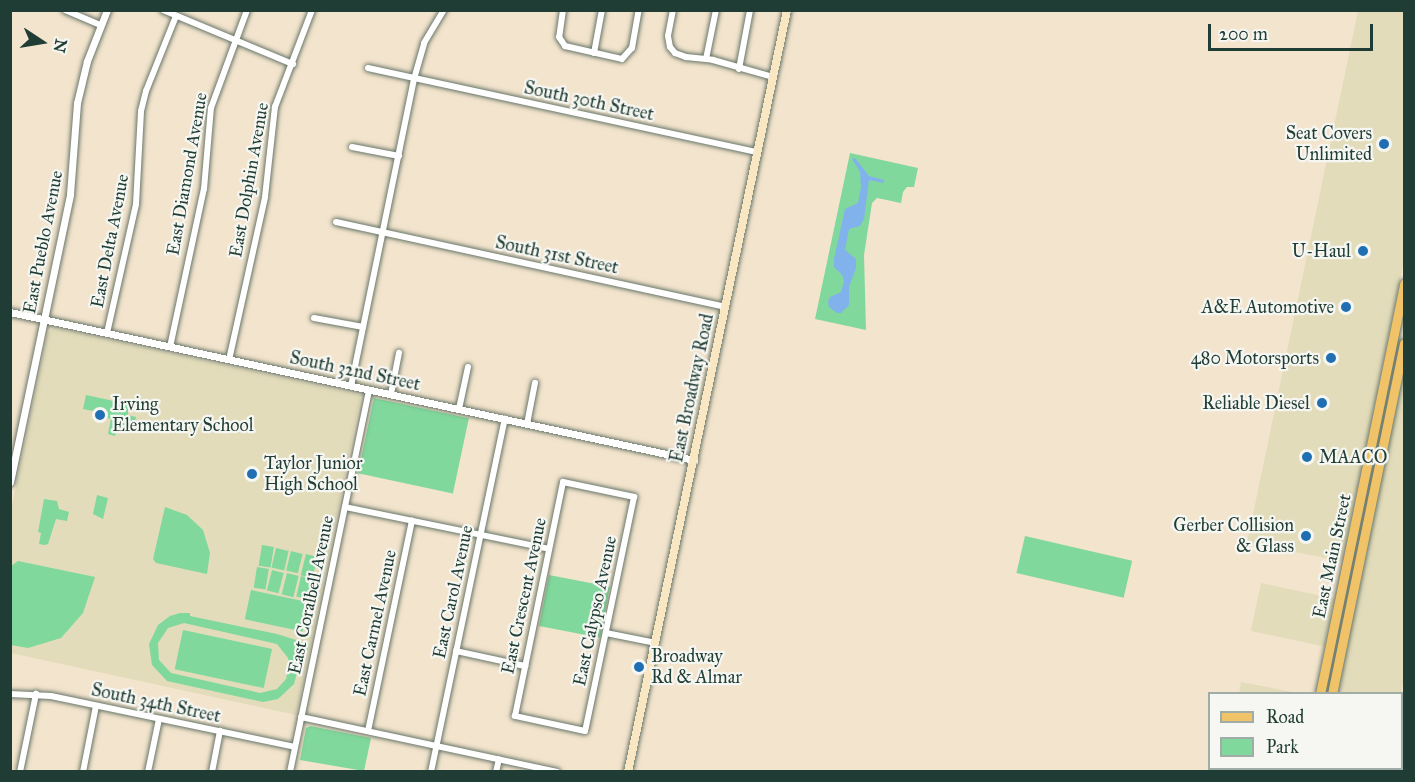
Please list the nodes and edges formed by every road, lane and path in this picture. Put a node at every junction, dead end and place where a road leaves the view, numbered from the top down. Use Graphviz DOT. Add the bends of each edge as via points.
graph roads {
  1 [pos="65,10"];
  2 [pos="107,10"];
  3 [pos="163,10"];
  4 [pos="247,10"];
  5 [pos="312,10"];
  6 [pos="444,10"];
  7 [pos="564,10"];
  8 [pos="602,10"];
  9 [pos="639,10"];
  10 [pos="673,10"];
  11 [pos="716,10"];
  12 [pos="750,10"];
  13 [pos="787,10"];
  14 [pos="176,16"];
  15 [pos="101,25"];
  16 [pos="235,40"];
  17 [pos="594,53"];
  18 [pos="706,59"];
  19 [pos="292,64"];
  20 [pos="368,68"];
  21 [pos="739,69"];
  22 [pos="773,77"];
  23 [pos="414,79"];
  24 [pos="352,147"];
  25 [pos="757,152"];
  26 [pos="399,156"];
  27 [pos="336,222"];
  28 [pos="383,232"];
  29 [pos="1404,284"];
  30 [pos="725,307"];
  31 [pos="10,312"];
  32 [pos="314,318"];
  33 [pos="44,320"];
  34 [pos="363,327"];
  35 [pos="107,333"];
  36 [pos="1404,343"];
  37 [pos="170,347"];
  38 [pos="399,353"];
  39 [pos="229,360"];
  40 [pos="468,367"];
  41 [pos="536,383"];
  42 [pos="351,386"];
  43 [pos="369,390"];
  44 [pos="391,394"];
  45 [pos="459,409"];
  46 [pos="505,419"];
  47 [pos="527,424"];
  48 [pos="1373,439"];
  49 [pos="1384,441"];
  50 [pos="694,460"];
  51 [pos="10,482"];
  52 [pos="563,482"];
  53 [pos="345,507"];
  54 [pos="412,521"];
  55 [pos="480,535"];
  56 [pos="549,549"];
  57 [pos="606,633"];
  58 [pos="656,643"];
  59 [pos="456,651"];
  60 [pos="525,666"];
  61 [pos="1320,692"];
  62 [pos="1332,692"];
  63 [pos="10,694"];
  64 [pos="36,694"];
  65 [pos="96,706"];
  66 [pos="515,716"];
  67 [pos="301,717"];
  68 [pos="159,719"];
  69 [pos="220,731"];
  70 [pos="368,731"];
  71 [pos="436,746"];
  72 [pos="295,747"];
  73 [pos="499,759"];
  74 [pos="20,771"];
  75 [pos="83,771"];
  76 [pos="148,771"];
  77 [pos="212,771"];
  78 [pos="290,771"];
  79 [pos="431,771"];
  80 [pos="496,771"];
  81 [pos="557,771"];
  82 [pos="628,771"];
  1 -- 15 [label="street"];
  2 -- 15 [label="street, East Pueblo Avenue"];
  3 -- 14 [label="street"];
  4 -- 16 [label="street, East Diamond Avenue"];
  5 -- 19 [label="street, East Dolphin Avenue"];
  6 -- 23 [label="street" via="424,43"];
  7 -- 17 [label="street" via="558,37 561,42"];
  8 -- 17 [label="street"];
  9 -- 17 [label="street" via="634,42 627,56 622,59"];
  10 -- 18 [label="street" via="670,47 686,57"];
  11 -- 18 [label="street"];
  12 -- 21 [label="street"];
  13 -- 22 [label="main road, East Broadway Road"];
  14 -- 16 [label="street"];
  14 -- 35 [label="street, East Delta Avenue" via="141,111 136,204"];
  15 -- 33 [label="street, East Pueblo Avenue" via="77,103 70,194"];
  16 -- 19 [label="street"];
  16 -- 37 [label="street, East Diamond Avenue" via="211,108 204,189"];
  18 -- 21 [label="street"];
  19 -- 39 [label="street, East Dolphin Avenue" via="275,107 265,197"];
  20 -- 23 [label="street, South 30th Street"];
  21 -- 22 [label="street"];
  22 -- 25 [label="main road, East Broadway Road"];
  23 -- 25 [label="street, South 30th Street"];
  23 -- 26 [label="street"];
  24 -- 26 [label="street"];
  25 -- 30 [label="main road, East Broadway Road"];
  26 -- 28 [label="street"];
  27 -- 28 [label="street, South 31st Street"];
  28 -- 30 [label="street, South 31st Street"];
  28 -- 34 [label="street"];
  29 -- 48 [label="main road, East Main Street"];
  30 -- 50 [label="main road, East Broadway Road"];
  31 -- 33 [label="street, South 32nd Street"];
  32 -- 34 [label="street"];
  33 -- 35 [label="street, South 32nd Street"];
  33 -- 51 [label="street, East Pueblo Avenue"];
  34 -- 42 [label="street"];
  35 -- 37 [label="street, South 32nd Street"];
  36 -- 49 [label="main road, East Main Street"];
  37 -- 39 [label="street, South 32nd Street"];
  38 -- 44 [label="street"];
  39 -- 42 [label="street, South 32nd Street"];
  40 -- 45 [label="street"];
  41 -- 47 [label="street"];
  42 -- 43 [label="street, South 32nd Street"];
  43 -- 44 [label="street, South 32nd Street"];
  43 -- 53 [label="street, East Coralbell Avenue"];
  44 -- 45 [label="street, South 32nd Street"];
  45 -- 46 [label="street, South 32nd Street"];
  46 -- 47 [label="street, South 32nd Street"];
  46 -- 55 [label="street, East Carol Avenue"];
  47 -- 50 [label="street, South 32nd Street"];
  48 -- 49 [label="main road"];
  48 -- 61 [label="main road, East Main Street"];
  49 -- 62 [label="main road, East Main Street"];
  50 -- 58 [label="main road, East Broadway Road"];
  52 -- 56 [label="street, East Crescent Avenue"];
  52 -- 57 [label="street, East Calypso Avenue" via="634,497"];
  53 -- 54 [label="street"];
  53 -- 67 [label="street, East Coralbell Avenue"];
  54 -- 55 [label="street"];
  54 -- 70 [label="street, East Carmel Avenue"];
  55 -- 56 [label="street"];
  55 -- 59 [label="street, East Carol Avenue"];
  56 -- 60 [label="street, East Crescent Avenue"];
  57 -- 58 [label="street"];
  57 -- 66 [label="street, East Calypso Avenue" via="585,731"];
  58 -- 82 [label="main road, East Broadway Road"];
  59 -- 60 [label="street"];
  59 -- 71 [label="street, East Carol Avenue"];
  60 -- 66 [label="street, East Crescent Avenue"];
  63 -- 64 [label="street, South 34th Street"];
  64 -- 65 [label="street, South 34th Street"];
  64 -- 74 [label="street"];
  65 -- 68 [label="street, South 34th Street"];
  65 -- 75 [label="street"];
  67 -- 70 [label="street"];
  67 -- 72 [label="street, East Coralbell Avenue"];
  68 -- 69 [label="street, South 34th Street"];
  68 -- 76 [label="street"];
  69 -- 72 [label="street, South 34th Street"];
  69 -- 77 [label="street"];
  70 -- 71 [label="street"];
  71 -- 73 [label="street"];
  71 -- 79 [label="street, East Carol Avenue"];
  72 -- 78 [label="street, East Coralbell Avenue"];
  73 -- 80 [label="street"];
  73 -- 81 [label="street"];
}
